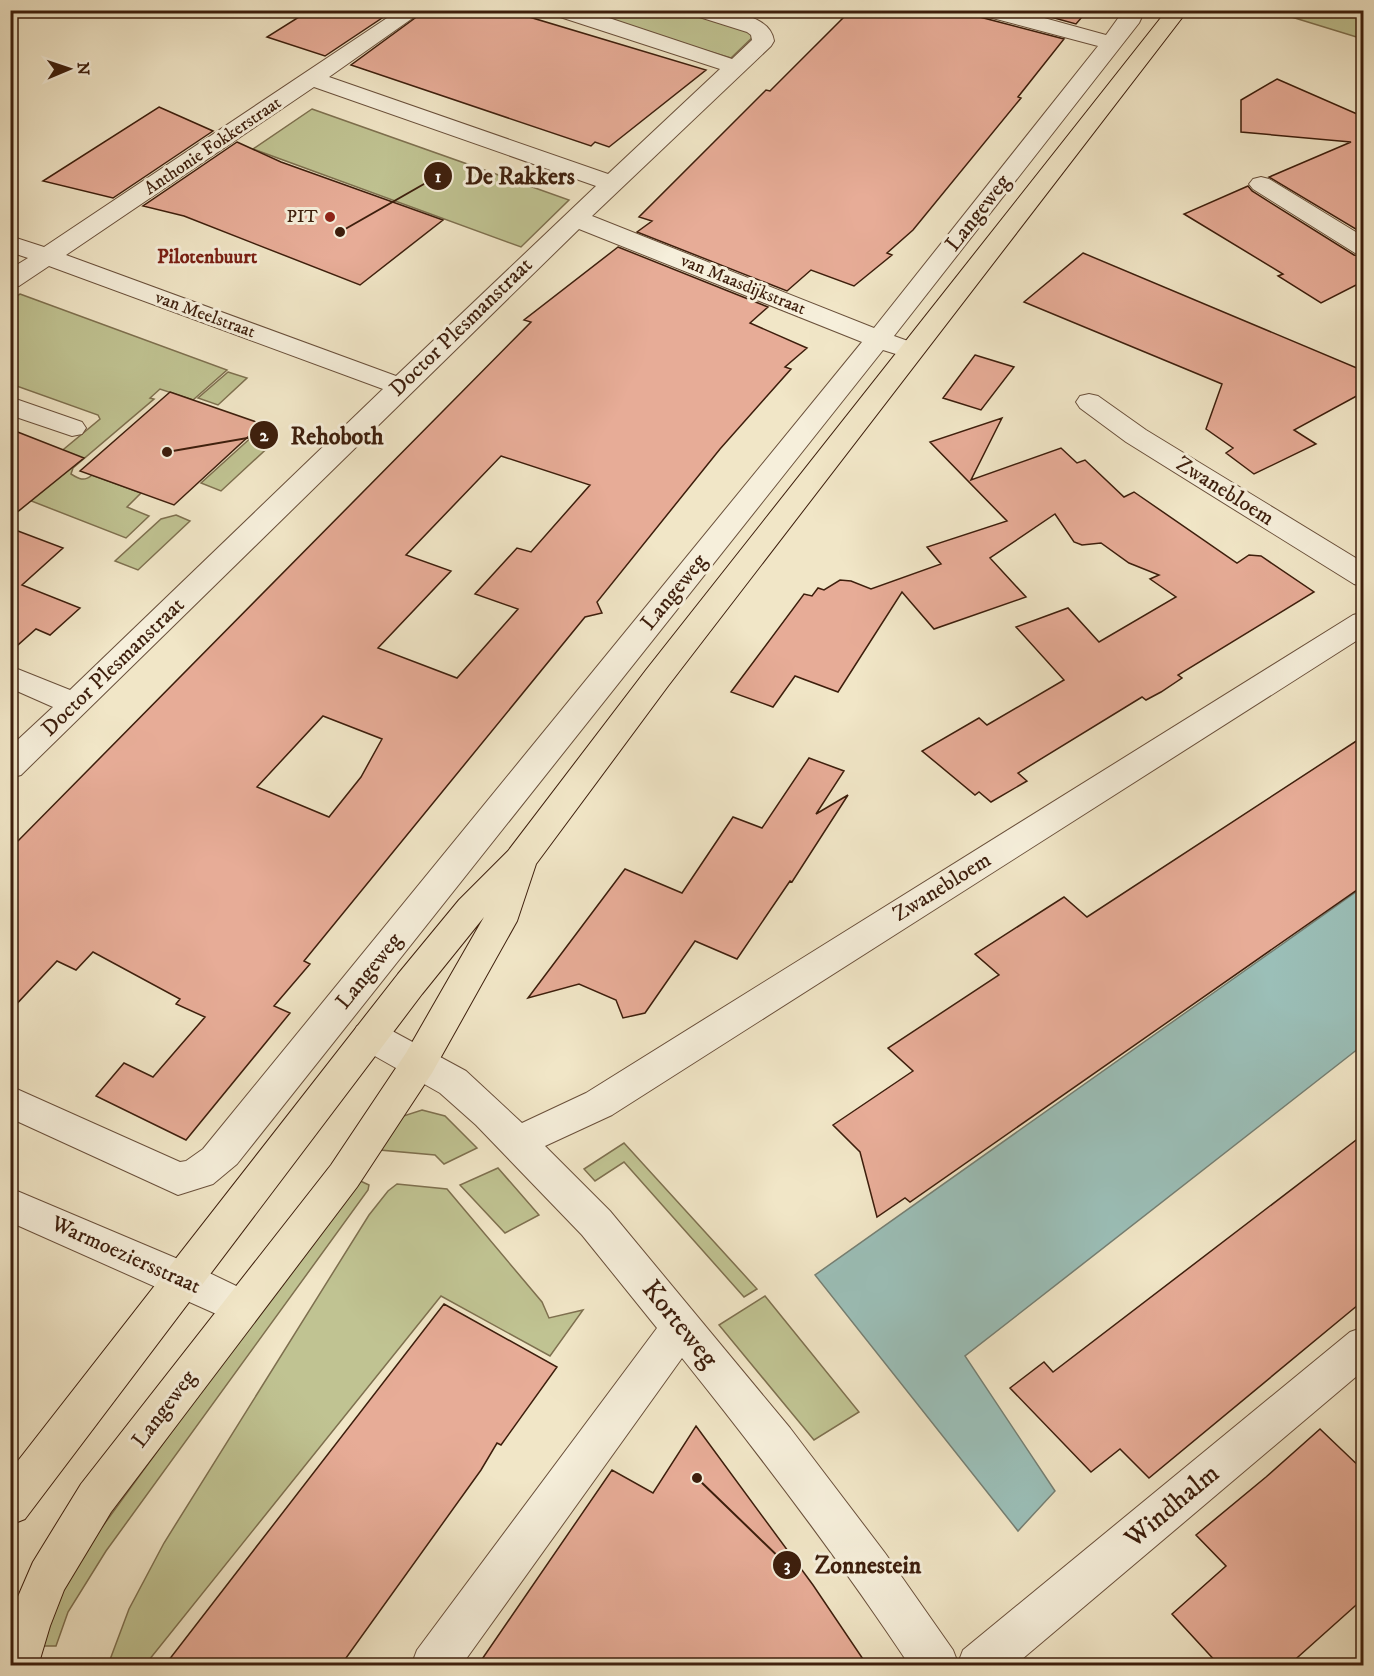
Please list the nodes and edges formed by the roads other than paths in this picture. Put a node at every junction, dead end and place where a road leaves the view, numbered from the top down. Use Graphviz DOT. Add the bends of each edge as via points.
graph roads {
  1 [pos="414,10"];
  2 [pos="562,10"];
  3 [pos="701,10"];
  4 [pos="989,10"];
  5 [pos="1135,10"];
  6 [pos="1178,10"];
  7 [pos="1359,10"];
  8 [pos="1364,12"];
  9 [pos="1111,43"];
  10 [pos="735,67"];
  11 [pos="313,79"];
  12 [pos="610,183"];
  13 [pos="1261,184"];
  14 [pos="574,218"];
  15 [pos="10,243"];
  16 [pos="1364,248"];
  17 [pos="47,257"];
  18 [pos="10,281"];
  19 [pos="879,339"];
  20 [pos="912,353"];
  21 [pos="400,386"];
  22 [pos="1089,402"];
  23 [pos="10,405"];
  24 [pos="72,428"];
  25 [pos="1364,577"];
  26 [pos="1364,622"];
  27 [pos="10,676"];
  28 [pos="75,704"];
  29 [pos="10,767"];
  30 [pos="520,860"];
  31 [pos="370,1036"];
  32 [pos="419,1063"];
  33 [pos="10,1101"];
  34 [pos="516,1143"];
  35 [pos="10,1204"];
  36 [pos="183,1279"];
  37 [pos="241,1307"];
  38 [pos="682,1326"];
  39 [pos="1364,1345"];
  40 [pos="10,1505"];
  41 [pos="16,1665"];
  42 [pos="433,1665"];
  43 [pos="937,1665"];
  44 [pos="980,1665"];
  1 -- 11 [label="street, Anthonie Fokkerstraat"];
  2 -- 10 [label="street"];
  3 -- 10 [label="street, Doctor Plesmanstraat" via="755,27 762,33 763,40"];
  4 -- 9 [label="street"];
  5 -- 9 [label="street, Langeweg"];
  6 -- 20 [label="main road, Langeweg"];
  7 -- 8 [label="street"];
  9 -- 19 [label="street, Langeweg"];
  10 -- 12 [label="street, Doctor Plesmanstraat"];
  11 -- 12 [label="street"];
  11 -- 17 [label="street, Anthonie Fokkerstraat"];
  12 -- 14 [label="street, Doctor Plesmanstraat"];
  13 -- 16 [label="street"];
  14 -- 19 [label="street, van Maasdijkstraat"];
  14 -- 21 [label="street, Doctor Plesmanstraat"];
  15 -- 17 [label="street, van Meelstraat"];
  17 -- 18 [label="street, Anthonie Fokkerstraat"];
  17 -- 21 [label="street, van Meelstraat"];
  19 -- 20 [label="street, van Maasdijkstraat"];
  19 -- 33 [label="street, Langeweg" via="208,1169 194,1177 178,1179"];
  20 -- 30 [label="main road, Langeweg"];
  21 -- 28 [label="street, Doctor Plesmanstraat"];
  22 -- 25 [label="street, Zwanebloem" via="1136,436"];
  23 -- 24 [label="street"];
  26 -- 34 [label="street, Zwanebloem" via="598,1104"];
  27 -- 28 [label="street"];
  28 -- 29 [label="street, Doctor Plesmanstraat"];
  30 -- 31 [label="main road, Langeweg" via="471,909"];
  30 -- 32 [label="main road, Langeweg" via="500,921"];
  31 -- 32 [label="street, Korteweg"];
  31 -- 36 [label="main road, Langeweg"];
  32 -- 34 [label="street, Korteweg" via="453,1082"];
  32 -- 37 [label="main road, Langeweg" via="344,1176"];
  34 -- 38 [label="street, Korteweg" via="596,1223"];
  35 -- 36 [label="street, Warmoeziersstraat"];
  36 -- 37 [label="street, Warmoeziersstraat"];
  36 -- 40 [label="main road, Langeweg"];
  37 -- 41 [label="main road, Langeweg" via="96,1498 48,1577"];
  38 -- 42 [label="street"];
  38 -- 43 [label="street, Korteweg" via="796,1469"];
  39 -- 44 [label="street, Windhalm"];
}
